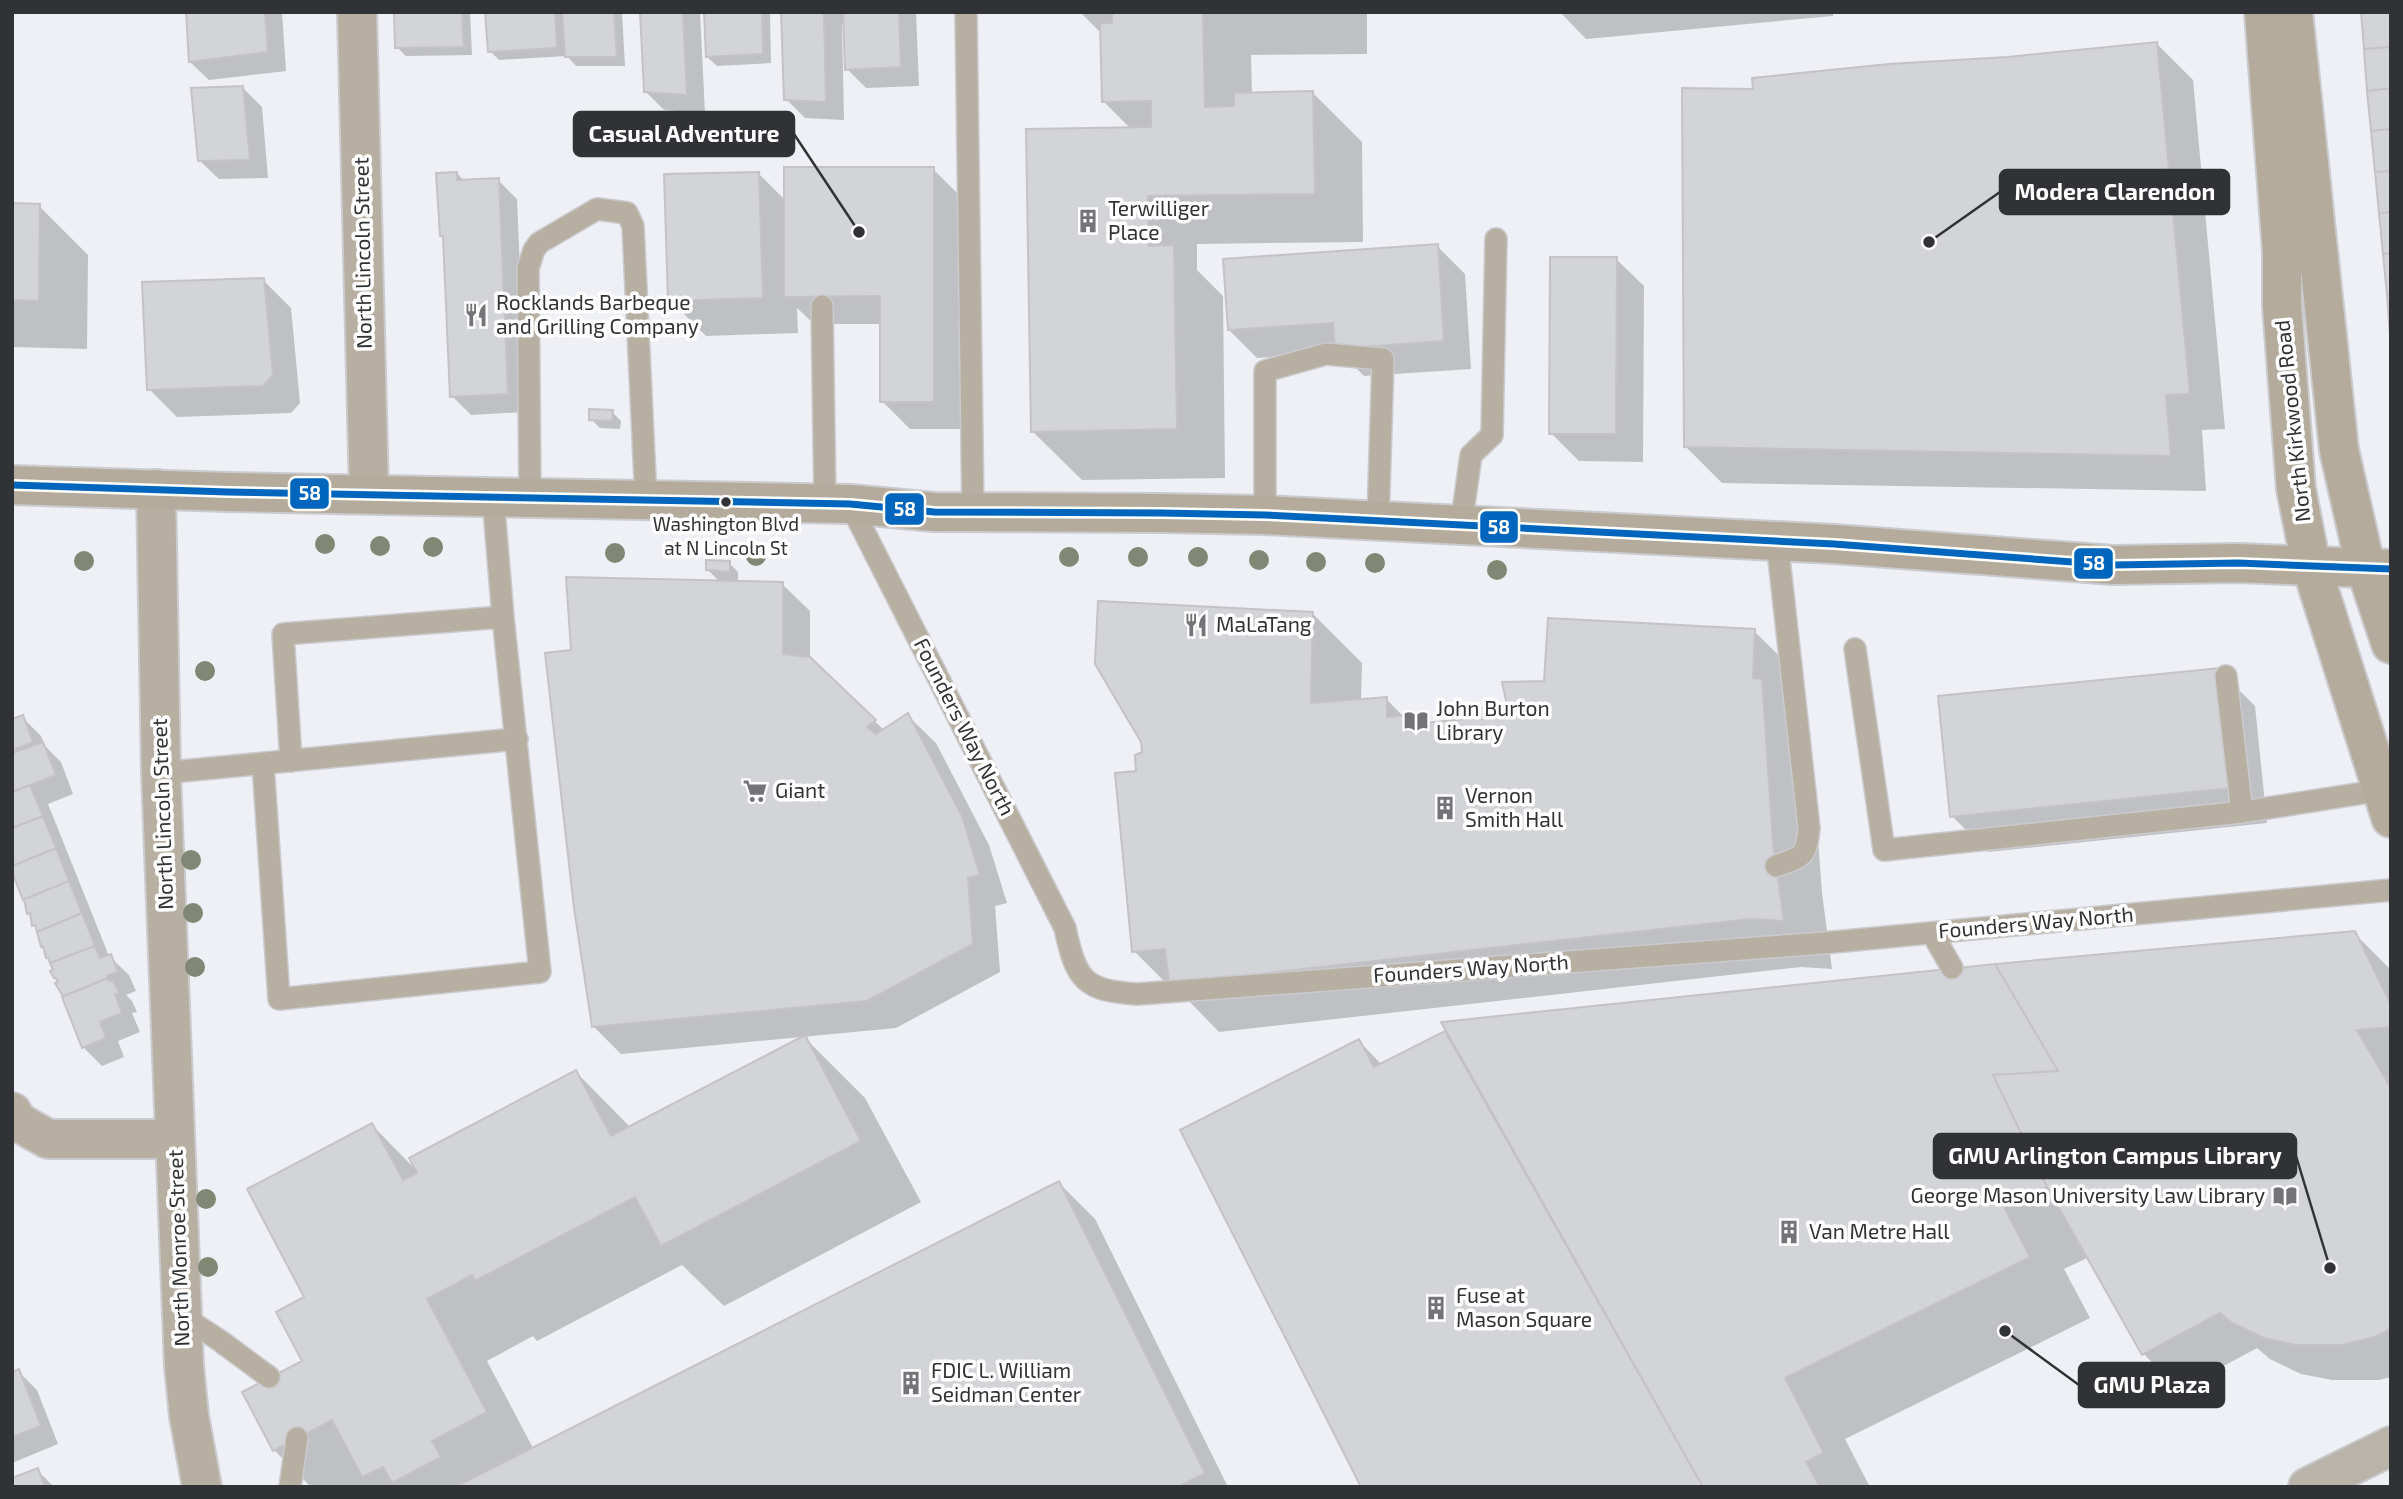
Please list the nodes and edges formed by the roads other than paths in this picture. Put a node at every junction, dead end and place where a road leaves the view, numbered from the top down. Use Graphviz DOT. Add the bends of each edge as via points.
graph roads {
  1 [pos="357,12"];
  2 [pos="965,12"];
  3 [pos="2264,12"];
  4 [pos="2293,12"];
  5 [pos="1496,239"];
  6 [pos="822,306"];
  7 [pos="12,485"];
  8 [pos="156,489"];
  9 [pos="369,494"];
  10 [pos="511,498"];
  11 [pos="646,500"];
  12 [pos="837,503"];
  13 [pos="973,513"];
  14 [pos="1265,515"];
  15 [pos="1378,521"];
  16 [pos="1461,526"];
  17 [pos="1777,541"];
  18 [pos="2311,565"];
  19 [pos="2379,569"];
  20 [pos="503,617"];
  21 [pos="2391,644"];
  22 [pos="1855,649"];
  23 [pos="2226,677"];
  24 [pos="517,739"];
  25 [pos="291,761"];
  26 [pos="263,764"];
  27 [pos="161,773"];
  28 [pos="2388,799"];
  29 [pos="2242,812"];
  30 [pos="1776,866"];
  31 [pos="2391,890"];
  32 [pos="1932,933"];
  33 [pos="1952,968"];
  34 [pos="12,1112"];
  35 [pos="174,1139"];
  36 [pos="182,1316"];
  37 [pos="269,1377"];
  38 [pos="297,1438"];
  39 [pos="2391,1446"];
  40 [pos="202,1487"];
  41 [pos="290,1487"];
  42 [pos="2308,1487"];
  1 -- 9 [label="street, North Lincoln Street"];
  2 -- 13 [label="lane"];
  3 -- 18 [label="main road, North Kirkwood Road" via="2296,489"];
  4 -- 19 [label="main road, North Kirkwood Road" via="2339,450"];
  5 -- 16 [label="lane" via="1492,435 1471,455"];
  6 -- 12 [label="lane"];
  7 -- 8 [label="main road"];
  8 -- 9 [label="main road"];
  8 -- 27 [label="street, North Lincoln Street"];
  9 -- 10 [label="main road"];
  10 -- 11 [label="main road"];
  10 -- 11 [label="lane" via="528,268 539,243 597,209 627,214 633,226"];
  10 -- 20 [label="lane"];
  11 -- 12 [label="main road"];
  12 -- 13 [label="main road"];
  12 -- 32 [label="lane, Founders Way North" via="1065,928 1079,973 1097,989 1138,994"];
  13 -- 14 [label="main road"];
  14 -- 15 [label="main road"];
  14 -- 15 [label="lane" via="1265,371 1326,354 1383,359"];
  15 -- 16 [label="main road"];
  16 -- 17 [label="main road"];
  17 -- 18 [label="main road" via="2113,565"];
  17 -- 30 [label="lane" via="1809,828 1807,848 1800,857"];
  18 -- 19 [label="main road"];
  18 -- 28 [label="main road, North Kirkwood Road"];
  19 -- 21 [label="main road, North Kirkwood Road"];
  20 -- 24 [label="lane"];
  20 -- 25 [label="lane" via="283,634"];
  22 -- 29 [label="lane" via="1884,850"];
  23 -- 29 [label="lane"];
  24 -- 25 [label="lane"];
  24 -- 26 [label="lane" via="540,972 279,999"];
  25 -- 26 [label="lane"];
  26 -- 27 [label="lane"];
  27 -- 35 [label="street, North Lincoln Street"];
  28 -- 29 [label="lane"];
  31 -- 32 [label="lane, Founders Way North"];
  32 -- 33 [label="lane"];
  34 -- 35 [label="street, North Monroe Street" via="18,1122 48,1139"];
  35 -- 36 [label="street, North Monroe Street"];
  36 -- 37 [label="lane"];
  36 -- 40 [label="street, North Monroe Street" via="189,1416"];
  38 -- 41 [label="lane"];
  39 -- 42 [label="main road"];
}
